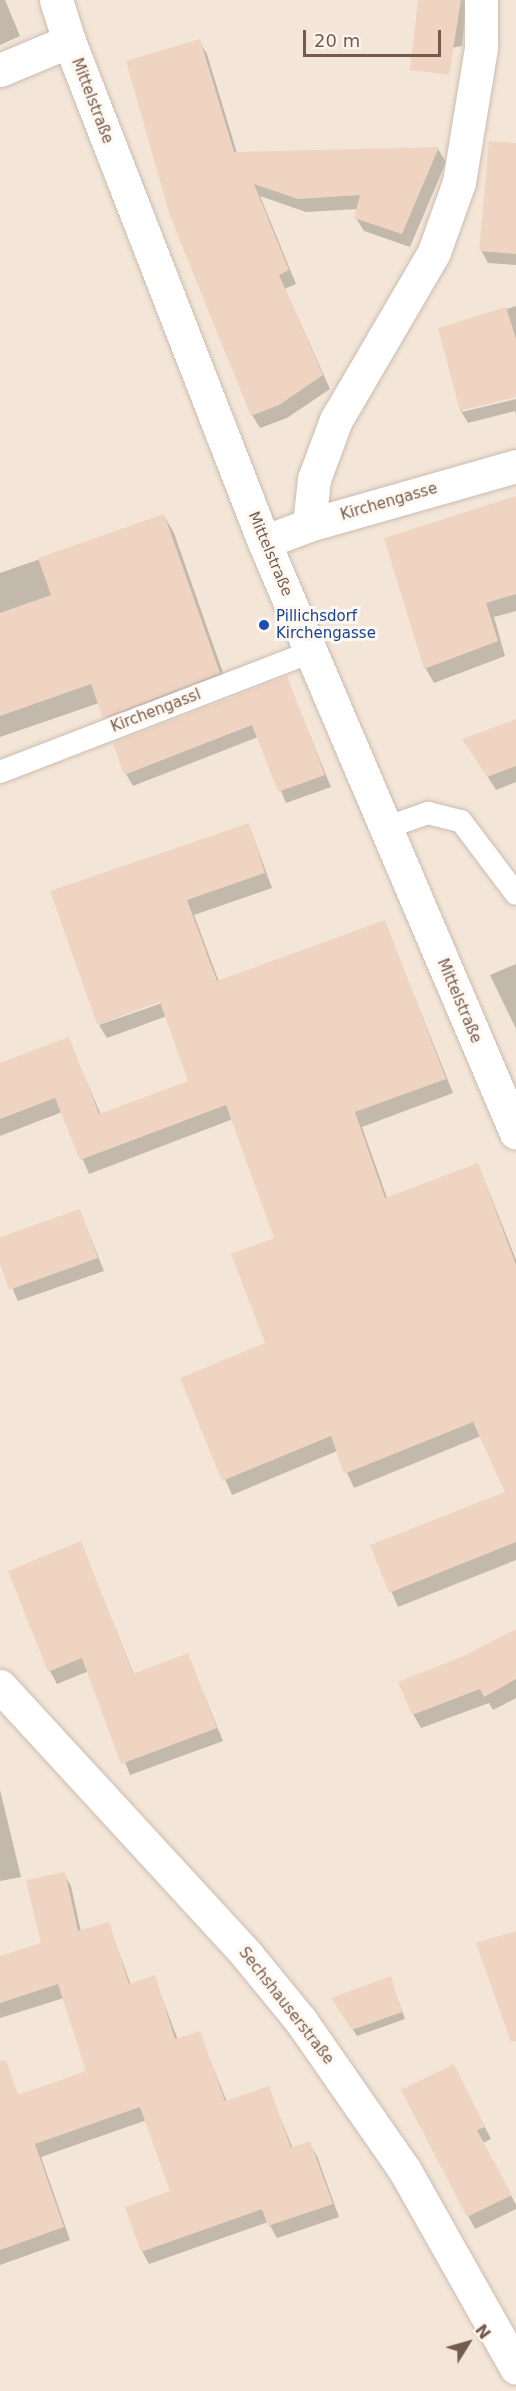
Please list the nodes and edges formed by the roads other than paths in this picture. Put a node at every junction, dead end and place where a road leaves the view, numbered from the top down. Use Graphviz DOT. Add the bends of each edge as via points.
graph roads {
  1 [pos="56,0"];
  2 [pos="482,0"];
  3 [pos="69,41"];
  4 [pos="0,70"];
  5 [pos="516,466"];
  6 [pos="309,525"];
  7 [pos="264,542"];
  8 [pos="313,651"];
  9 [pos="0,772"];
  10 [pos="385,828"];
  11 [pos="516,894"];
  12 [pos="516,1133"];
  13 [pos="0,1686"];
  14 [pos="516,2368"];
  1 -- 3 [label="street, Mittelstraße"];
  2 -- 6 [label="street" via="481,47 459,182 434,252 336,420 314,479"];
  3 -- 4 [label="street"];
  3 -- 7 [label="street, Mittelstraße"];
  5 -- 6 [label="street, Kirchengasse"];
  6 -- 7 [label="street, Kirchengasse"];
  7 -- 8 [label="street, Mittelstraße"];
  8 -- 9 [label="lane, Kirchengassl"];
  8 -- 10 [label="street, Mittelstraße"];
  10 -- 11 [label="lane" via="428,813 461,821"];
  10 -- 12 [label="street, Mittelstraße"];
  13 -- 14 [label="street, Sechshauserstraße" via="247,1955 300,2021 404,2169"];
}
